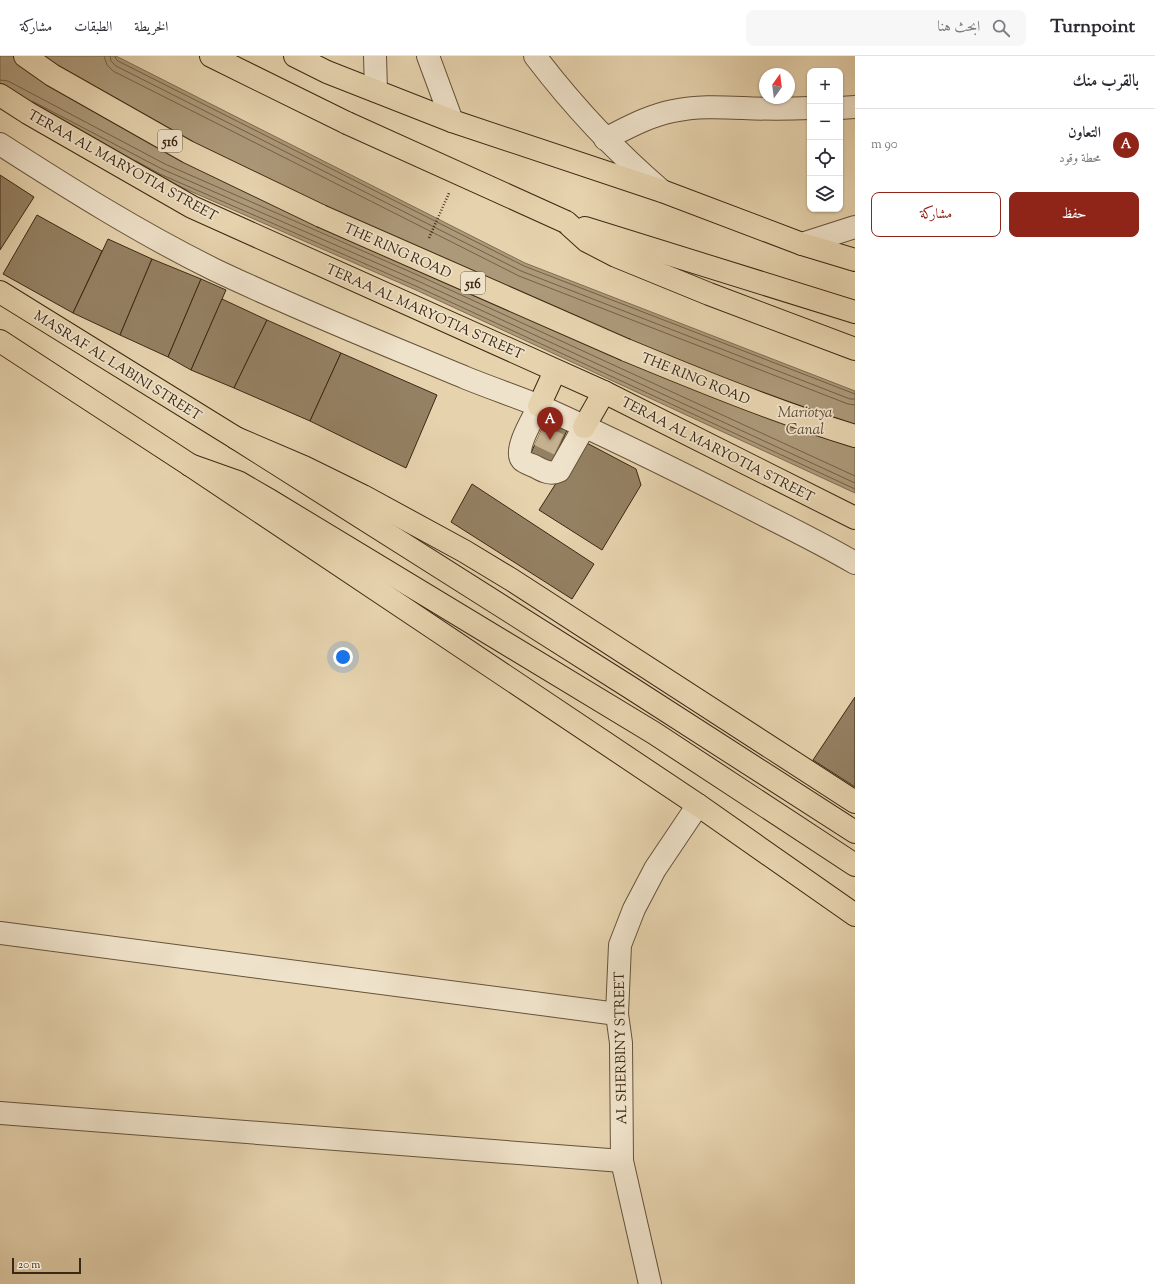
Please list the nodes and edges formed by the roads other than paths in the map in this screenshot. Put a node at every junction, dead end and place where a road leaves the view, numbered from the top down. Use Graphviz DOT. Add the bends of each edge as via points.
graph roads {
  1 [pos="25,56"];
  2 [pos="211,56"];
  3 [pos="295,56"];
  4 [pos="375,56"];
  5 [pos="428,56"];
  6 [pos="535,56"];
  7 [pos="376,91"];
  8 [pos="0,95"];
  9 [pos="855,107"];
  10 [pos="807,108"];
  11 [pos="843,108"];
  12 [pos="452,120"];
  13 [pos="605,139"];
  14 [pos="0,144"];
  15 [pos="662,191"];
  16 [pos="566,222"];
  17 [pos="855,227"];
  18 [pos="802,244"];
  19 [pos="855,260"];
  20 [pos="0,292"];
  21 [pos="855,312"];
  22 [pos="0,341"];
  23 [pos="855,349"];
  24 [pos="555,371"];
  25 [pos="604,392"];
  26 [pos="539,406"];
  27 [pos="584,427"];
  28 [pos="855,436"];
  29 [pos="236,438"];
  30 [pos="190,465"];
  31 [pos="855,518"];
  32 [pos="855,563"];
  33 [pos="855,802"];
  34 [pos="698,805"];
  35 [pos="855,832"];
  36 [pos="855,865"];
  37 [pos="855,915"];
  38 [pos="0,933"];
  39 [pos="617,1014"];
  40 [pos="0,1113"];
  41 [pos="622,1161"];
  42 [pos="650,1284"];
  1 -- 28 [label="main road, THE RING ROAD / 516, bridge" via="188,152 321,216 626,350 740,396"];
  2 -- 16 [label="main road, bridge" via="347,123"];
  3 -- 7 [label="main road"];
  4 -- 7 [label="street"];
  5 -- 12 [label="street"];
  6 -- 13 [label="street" via="579,112"];
  7 -- 12 [label="main road"];
  8 -- 24 [label="main road, TERAA AL MARYOTIA STREET" via="192,207"];
  9 -- 11 [label="street"];
  10 -- 13 [label="street" via="691,108 654,116"];
  12 -- 15 [label="main road"];
  13 -- 15 [label="street"];
  14 -- 26 [label="street" via="96,205 213,268 276,298"];
  15 -- 18 [label="main road"];
  16 -- 21 [label="main road"];
  16 -- 23 [label="main road" via="587,241 616,256"];
  17 -- 18 [label="street"];
  18 -- 19 [label="main road"];
  20 -- 29 [label="main road, MASRAF AL LABINI STREET"];
  22 -- 30 [label="main road"];
  24 -- 25 [label="main road, TERAA AL MARYOTIA STREET"];
  24 -- 26 [label="main road"];
  25 -- 27 [label="main road"];
  25 -- 31 [label="main road, TERAA AL MARYOTIA STREET"];
  26 -- 27 [label="street"];
  26 -- 27 [label="street" via="533,433 520,445 520,457 545,472 559,471 566,448"];
  27 -- 32 [label="street" via="707,485"];
  29 -- 33 [label="main road" via="350,489 464,550"];
  29 -- 35 [label="main road"];
  30 -- 34 [label="main road"];
  30 -- 36 [label="main road" via="238,482 270,500 654,733"];
  34 -- 37 [label="main road"];
  34 -- 39 [label="street, AL SHERBINY STREET" via="655,869 631,916 620,945"];
  38 -- 39 [label="street"];
  39 -- 41 [label="street, AL SHERBINY STREET" via="621,1042"];
  40 -- 41 [label="street"];
  41 -- 42 [label="street, AL SHERBINY STREET"];
}
